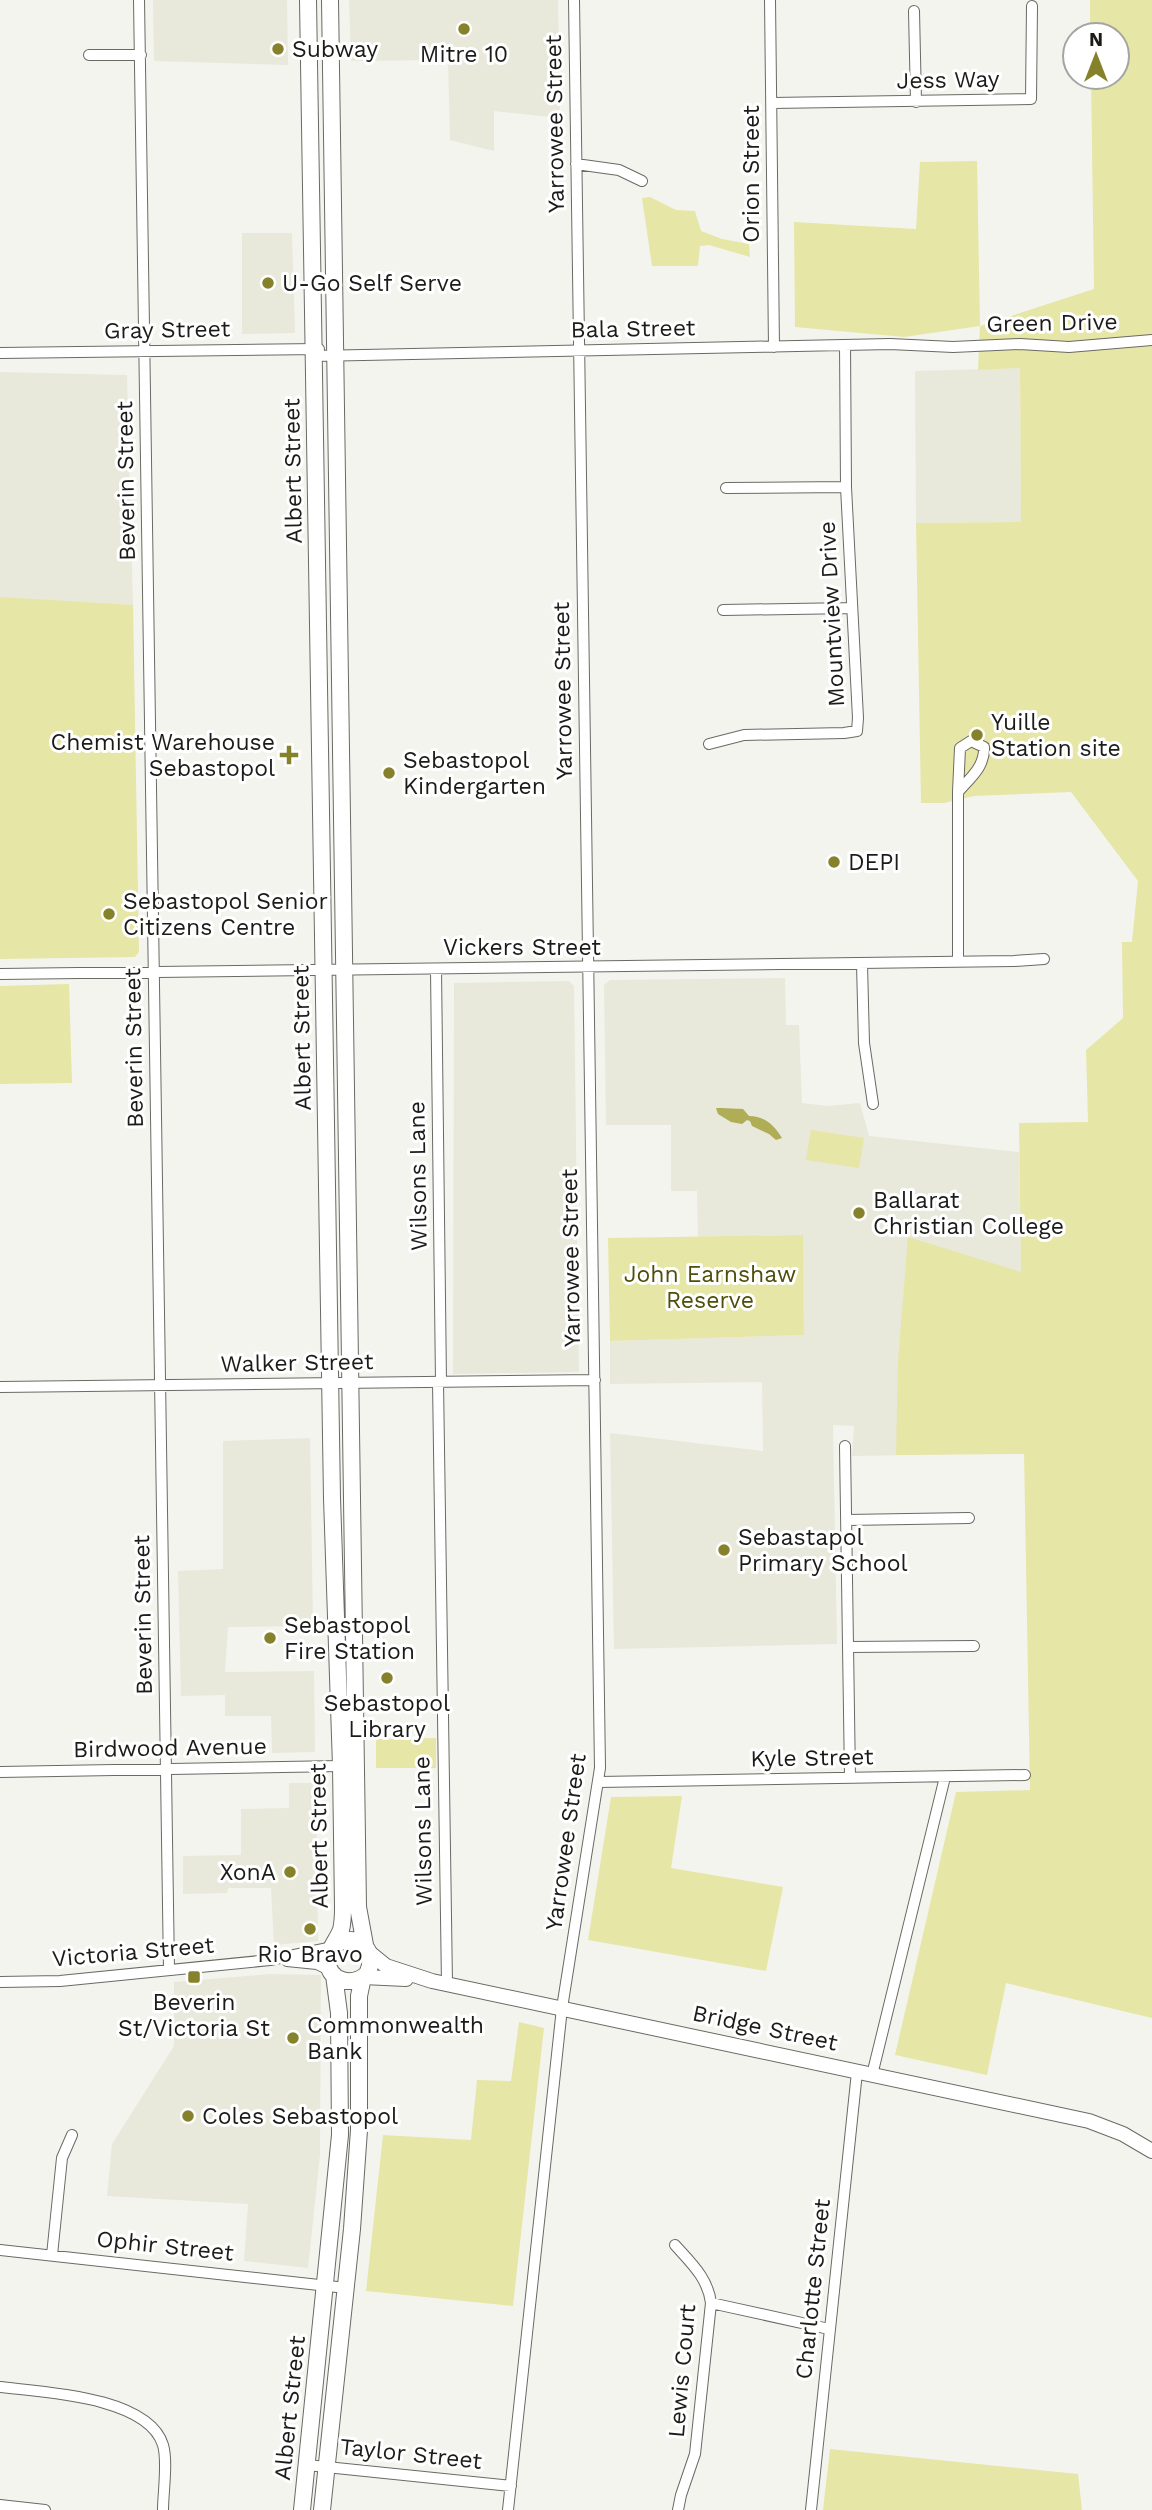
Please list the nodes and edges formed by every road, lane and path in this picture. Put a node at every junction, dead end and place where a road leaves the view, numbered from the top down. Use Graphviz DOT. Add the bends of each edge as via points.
graph roads {
  1 [pos="139,0"];
  2 [pos="574,0"];
  3 [pos="770,0"];
  4 [pos="330,2"];
  5 [pos="308,3"];
  6 [pos="1032,6"];
  7 [pos="914,11"];
  8 [pos="89,55"];
  9 [pos="141,55"];
  10 [pos="916,102"];
  11 [pos="772,103"];
  12 [pos="576,164"];
  13 [pos="642,181"];
  14 [pos="1152,340"];
  15 [pos="845,345"];
  16 [pos="774,347"];
  17 [pos="953,347"];
  18 [pos="144,350"];
  19 [pos="579,352"];
  20 [pos="0,353"];
  21 [pos="314,353"];
  22 [pos="335,353"];
  23 [pos="846,487"];
  24 [pos="726,488"];
  25 [pos="852,608"];
  26 [pos="723,610"];
  27 [pos="709,744"];
  28 [pos="958,792"];
  29 [pos="1044,959"];
  30 [pos="958,962"];
  31 [pos="862,964"];
  32 [pos="588,968"];
  33 [pos="436,969"];
  34 [pos="323,970"];
  35 [pos="344,970"];
  36 [pos="154,972"];
  37 [pos="0,974"];
  38 [pos="873,1104"];
  39 [pos="595,1380"];
  40 [pos="439,1382"];
  41 [pos="330,1383"];
  42 [pos="351,1384"];
  43 [pos="161,1385"];
  44 [pos="0,1387"];
  45 [pos="845,1446"];
  46 [pos="969,1518"];
  47 [pos="847,1520"];
  48 [pos="974,1646"];
  49 [pos="849,1647"];
  50 [pos="341,1766"];
  51 [pos="166,1770"];
  52 [pos="0,1772"];
  53 [pos="1025,1775"];
  54 [pos="946,1777"];
  55 [pos="850,1778"];
  56 [pos="599,1782"];
  57 [pos="333,1947"];
  58 [pos="367,1949"];
  59 [pos="270,1960"];
  60 [pos="169,1970"];
  61 [pos="332,1973"];
  62 [pos="363,1978"];
  63 [pos="432,1981"];
  64 [pos="0,1982"];
  65 [pos="447,1984"];
  66 [pos="562,2008"];
  67 [pos="864,2073"];
  68 [pos="72,2135"];
  69 [pos="1152,2151"];
  70 [pos="675,2245"];
  71 [pos="0,2250"];
  72 [pos="52,2255"];
  73 [pos="326,2285"];
  74 [pos="346,2288"];
  75 [pos="711,2303"];
  76 [pos="829,2329"];
  77 [pos="0,2387"];
  78 [pos="307,2465"];
  79 [pos="327,2467"];
  80 [pos="510,2486"];
  81 [pos="0,2505"];
  82 [pos="45,2510"];
  83 [pos="163,2510"];
  84 [pos="302,2510"];
  85 [pos="322,2510"];
  86 [pos="508,2510"];
  87 [pos="678,2510"];
  88 [pos="811,2510"];
  1 -- 9 [label="street, Beverin Street"];
  2 -- 12 [label="street, Yarrowee Street"];
  3 -- 11 [label="street, Orion Street"];
  4 -- 5 [label="highway"];
  4 -- 22 [label="highway, Albert Street"];
  5 -- 21 [label="highway, Albert Street"];
  6 -- 10 [label="street, Jess Way" via="1031,99"];
  7 -- 10 [label="street"];
  8 -- 9 [label="street"];
  9 -- 18 [label="street, Beverin Street"];
  10 -- 11 [label="street, Jess Way"];
  11 -- 16 [label="street, Orion Street"];
  12 -- 13 [label="street" via="619,170"];
  12 -- 19 [label="street, Yarrowee Street"];
  14 -- 17 [label="street, Green Drive" via="1075,347"];
  15 -- 16 [label="street, Bala Street"];
  15 -- 17 [label="street, Bala Street"];
  15 -- 23 [label="street, Mountview Drive"];
  16 -- 19 [label="street, Bala Street"];
  18 -- 20 [label="street, Gray Street"];
  18 -- 21 [label="street, Gray Street"];
  18 -- 36 [label="street, Beverin Street"];
  19 -- 22 [label="street, Bala Street"];
  19 -- 32 [label="street, Yarrowee Street"];
  21 -- 22 [label="street, Gray Street"];
  21 -- 34 [label="highway, Albert Street"];
  22 -- 35 [label="highway, Albert Street"];
  23 -- 24 [label="street"];
  23 -- 25 [label="street, Mountview Drive"];
  25 -- 26 [label="street"];
  25 -- 27 [label="street, Mountview Drive" via="857,731 744,734"];
  28 -- 30 [label="street"];
  29 -- 30 [label="street, Vickers Street"];
  30 -- 31 [label="street, Vickers Street"];
  31 -- 32 [label="street, Vickers Street"];
  31 -- 38 [label="street" via="864,1043"];
  32 -- 33 [label="street, Vickers Street"];
  32 -- 39 [label="street, Yarrowee Street"];
  33 -- 35 [label="street, Vickers Street"];
  33 -- 40 [label="street, Wilsons Lane"];
  34 -- 35 [label="street, Vickers Street"];
  34 -- 36 [label="street, Vickers Street"];
  34 -- 41 [label="highway, Albert Street"];
  35 -- 42 [label="highway, Albert Street"];
  36 -- 37 [label="street, Vickers Street"];
  36 -- 43 [label="street, Beverin Street"];
  39 -- 40 [label="street, Walker Street"];
  39 -- 56 [label="street, Yarrowee Street"];
  40 -- 42 [label="street, Walker Street"];
  40 -- 65 [label="street, Wilsons Lane"];
  41 -- 42 [label="street, Walker Street"];
  41 -- 43 [label="street, Walker Street"];
  41 -- 50 [label="highway, Albert Street"];
  42 -- 58 [label="highway, Albert Street" via="358,1908"];
  43 -- 44 [label="street, Walker Street"];
  43 -- 51 [label="street, Beverin Street"];
  45 -- 47 [label="street"];
  46 -- 47 [label="street"];
  47 -- 49 [label="street"];
  48 -- 49 [label="street"];
  49 -- 55 [label="street"];
  50 -- 51 [label="street, Birdwood Avenue"];
  50 -- 57 [label="highway, Albert Street" via="343,1914"];
  51 -- 52 [label="street, Birdwood Avenue"];
  51 -- 60 [label="street, Beverin Street"];
  53 -- 54 [label="street, Kyle Street"];
  54 -- 55 [label="street, Kyle Street"];
  54 -- 67 [label="street, Charlotte Street"];
  55 -- 56 [label="street, Kyle Street"];
  56 -- 66 [label="street, Yarrowee Street"];
  57 -- 58 [label="highway" via="348,1939"];
  57 -- 59 [label="street, Victoria Street"];
  57 -- 61 [label="highway" via="328,1956"];
  58 -- 62 [label="highway" via="371,1964"];
  58 -- 63 [label="main road" via="386,1966"];
  59 -- 60 [label="street, Victoria Street"];
  59 -- 61 [label="street, Victoria Street" via="314,1963"];
  60 -- 64 [label="street, Victoria Street"];
  61 -- 62 [label="highway" via="350,1982"];
  61 -- 73 [label="highway, Albert Street" via="339,2013 340,2135"];
  62 -- 63 [label="main road"];
  62 -- 74 [label="highway, Albert Street" via="359,1996 359,2130"];
  63 -- 65 [label="main road, Bridge Street"];
  65 -- 66 [label="main road, Bridge Street"];
  66 -- 67 [label="main road, Bridge Street"];
  66 -- 80 [label="street, Yarrowee Street"];
  67 -- 69 [label="main road, Bridge Street" via="1088,2122 1123,2134"];
  67 -- 76 [label="street, Charlotte Street"];
  68 -- 72 [label="street" via="62,2158"];
  70 -- 75 [label="street, Lewis Court" via="703,2278"];
  71 -- 72 [label="street, Ophir Street"];
  72 -- 73 [label="street, Ophir Street"];
  73 -- 74 [label="street, Ophir Street"];
  73 -- 78 [label="highway, Albert Street"];
  74 -- 79 [label="highway, Albert Street"];
  75 -- 76 [label="street"];
  75 -- 87 [label="street, Lewis Court" via="695,2454"];
  76 -- 88 [label="street, Charlotte Street"];
  77 -- 83 [label="street" via="93,2398 146,2424 163,2444"];
  78 -- 79 [label="street, Taylor Street"];
  78 -- 84 [label="highway, Albert Street"];
  79 -- 80 [label="street, Taylor Street"];
  79 -- 85 [label="highway, Albert Street"];
  80 -- 86 [label="street, Yarrowee Street"];
  81 -- 82 [label="street"];
}
